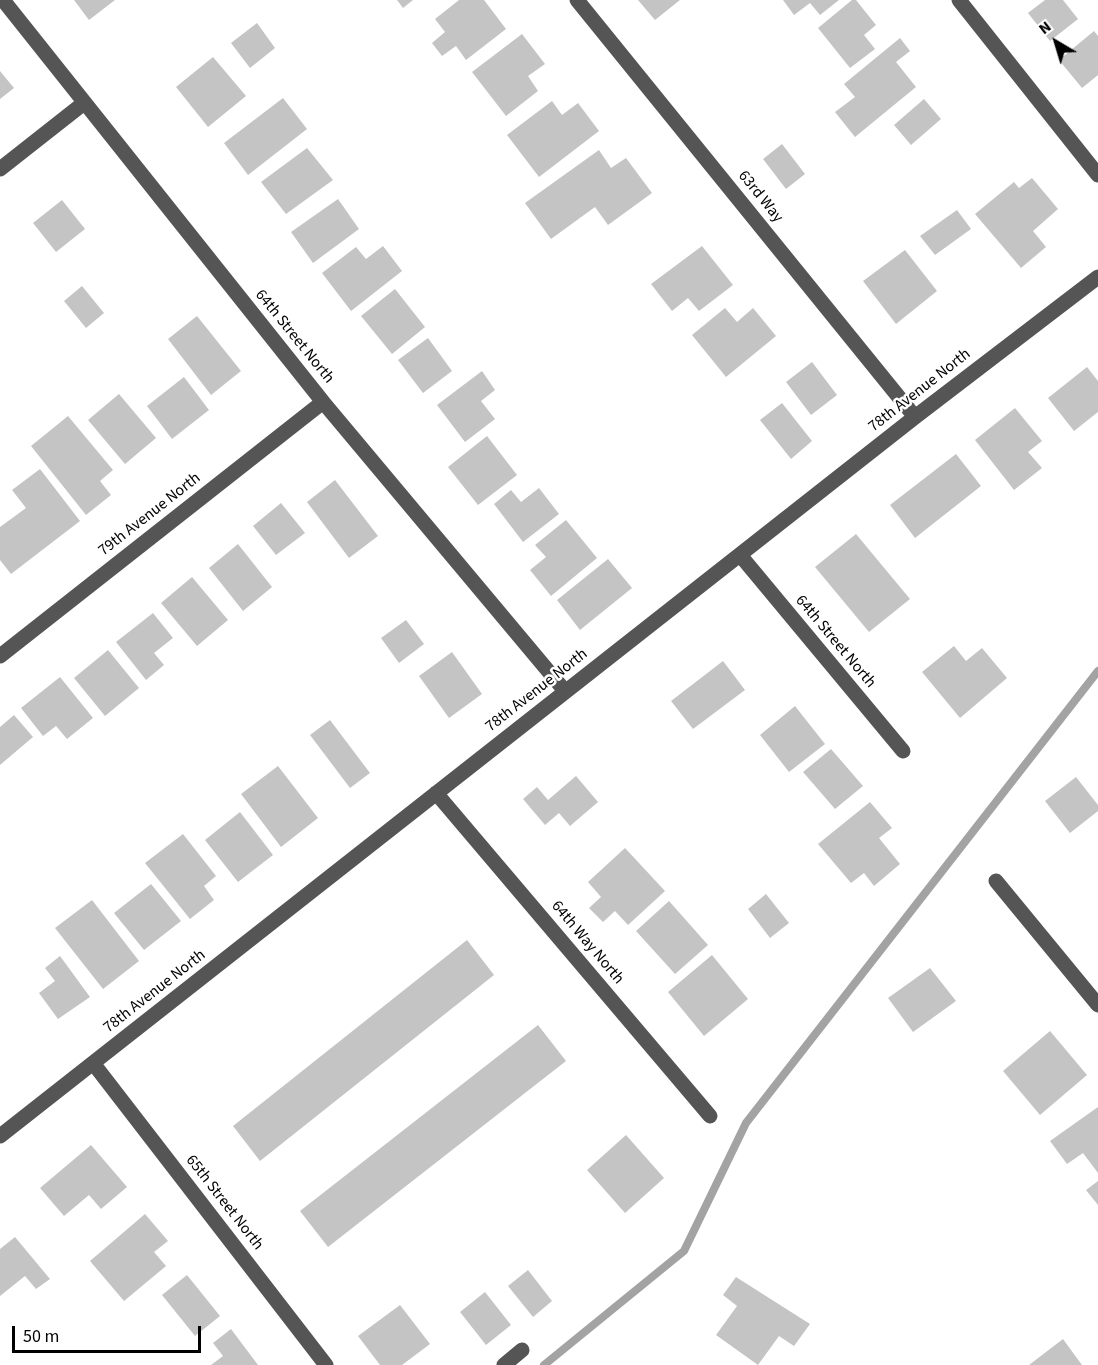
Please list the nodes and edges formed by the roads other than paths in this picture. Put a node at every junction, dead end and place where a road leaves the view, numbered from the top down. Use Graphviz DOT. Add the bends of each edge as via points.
graph roads {
  1 [pos="3,0"];
  2 [pos="577,0"];
  3 [pos="959,0"];
  4 [pos="84,103"];
  5 [pos="0,169"];
  6 [pos="1098,175"];
  7 [pos="1098,277"];
  8 [pos="323,402"];
  9 [pos="915,417"];
  10 [pos="740,555"];
  11 [pos="0,656"];
  12 [pos="565,691"];
  13 [pos="903,751"];
  14 [pos="436,793"];
  15 [pos="996,881"];
  16 [pos="1098,1005"];
  17 [pos="93,1063"];
  18 [pos="710,1116"];
  19 [pos="0,1136"];
  20 [pos="522,1350"];
  21 [pos="326,1365"];
  22 [pos="504,1365"];
  1 -- 4 [label="street, 64th Street North"];
  2 -- 9 [label="street, 63rd Way"];
  3 -- 6 [label="street"];
  4 -- 5 [label="street"];
  4 -- 8 [label="street, 64th Street North"];
  7 -- 9 [label="street, 78th Avenue North"];
  8 -- 11 [label="street, 79th Avenue North"];
  8 -- 12 [label="street, 64th Street North"];
  9 -- 10 [label="street, 78th Avenue North"];
  10 -- 12 [label="street, 78th Avenue North"];
  10 -- 13 [label="street, 64th Street North"];
  12 -- 14 [label="street, 78th Avenue North"];
  14 -- 17 [label="street, 78th Avenue North"];
  14 -- 18 [label="street, 64th Way North"];
  15 -- 16 [label="street"];
  17 -- 19 [label="street, 78th Avenue North"];
  17 -- 21 [label="street, 65th Street North"];
  20 -- 22 [label="street"];
}
